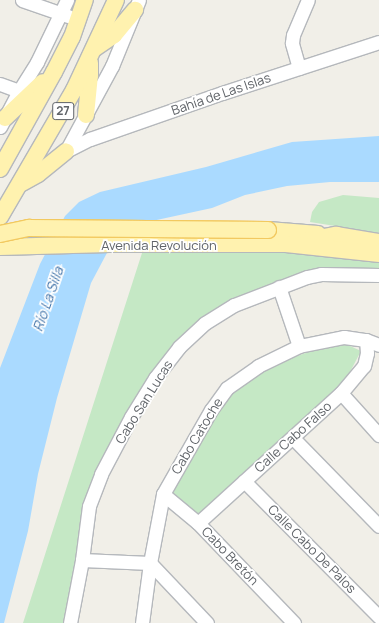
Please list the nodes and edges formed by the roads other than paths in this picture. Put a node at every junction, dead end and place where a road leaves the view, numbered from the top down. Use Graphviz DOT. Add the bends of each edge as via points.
graph roads {
  1 [pos="22,0"];
  2 [pos="67,0"];
  3 [pos="116,0"];
  4 [pos="308,0"];
  5 [pos="137,5"];
  6 [pos="82,8"];
  7 [pos="61,14"];
  8 [pos="379,42"];
  9 [pos="92,54"];
  10 [pos="299,68"];
  11 [pos="54,72"];
  12 [pos="0,84"];
  13 [pos="19,91"];
  14 [pos="86,116"];
  15 [pos="2,122"];
  16 [pos="66,151"];
  17 [pos="0,168"];
  18 [pos="20,184"];
  19 [pos="2,231"];
  20 [pos="336,235"];
  21 [pos="379,242"];
  22 [pos="286,244"];
  23 [pos="32,246"];
  24 [pos="379,254"];
  25 [pos="379,275"];
  26 [pos="279,287"];
  27 [pos="366,340"];
  28 [pos="379,345"];
  29 [pos="299,346"];
  30 [pos="341,393"];
  31 [pos="379,435"];
  32 [pos="293,438"];
  33 [pos="244,481"];
  34 [pos="163,494"];
  35 [pos="198,523"];
  36 [pos="379,526"];
  37 [pos="82,560"];
  38 [pos="150,563"];
  39 [pos="379,617"];
  40 [pos="70,623"];
  41 [pos="142,623"];
  42 [pos="207,623"];
  43 [pos="294,623"];
  1 -- 7 [label="street"];
  2 -- 6 [label="street"];
  2 -- 7 [label="street"];
  3 -- 9 [label="main road, 27"];
  4 -- 10 [label="street" via="293,35 292,43"];
  5 -- 9 [label="main road" via="114,35"];
  5 -- 14 [label="street" via="112,66"];
  6 -- 7 [label="street"];
  6 -- 11 [label="main road, 27" via="72,37"];
  7 -- 13 [label="street"];
  8 -- 10 [label="street, Bahía de Las Islas"];
  9 -- 14 [label="main road"];
  9 -- 18 [label="main road, 27"];
  10 -- 16 [label="street, Bahía de Las Islas" via="222,92 90,139"];
  11 -- 15 [label="main road"];
  11 -- 17 [label="main road, 27"];
  12 -- 13 [label="street"];
  13 -- 15 [label="street"];
  14 -- 16 [label="street"];
  16 -- 18 [label="main road" via="38,174"];
  18 -- 19 [label="main road, 27"];
  19 -- 20 [label="main road, bridge" via="29,228 268,230"];
  19 -- 23 [label="main road"];
  19 -- 23 [label="main road, Avenida Revolución"];
  20 -- 21 [label="main road, Avenida Revolución"];
  20 -- 22 [label="main road, Avenida Revolución"];
  22 -- 23 [label="main road, Avenida Revolución"];
  22 -- 24 [label="main road, Avenida Revolución"];
  25 -- 26 [label="street, Cabo San Lucas" via="321,274"];
  26 -- 29 [label="street"];
  26 -- 37 [label="street, Cabo San Lucas" via="234,305 205,324 179,347 155,378 101,474 88,506"];
  27 -- 28 [label="street, Cabo Catoche"];
  27 -- 29 [label="street, Cabo Catoche" via="344,337"];
  27 -- 30 [label="street, Calle Cabo Falso" via="364,366"];
  29 -- 34 [label="street, Cabo Catoche" via="258,366 227,388 211,410"];
  30 -- 31 [label="street"];
  30 -- 32 [label="street, Calle Cabo Falso"];
  32 -- 33 [label="street, Calle Cabo Falso"];
  32 -- 36 [label="street"];
  33 -- 35 [label="street, Calle Cabo Falso"];
  33 -- 39 [label="street, Calle Cabo De Palos"];
  34 -- 35 [label="street, Cabo Bretón"];
  34 -- 38 [label="street, Cabo Catoche"];
  35 -- 43 [label="street, Cabo Bretón"];
  37 -- 38 [label="street"];
  37 -- 40 [label="street, Cabo San Lucas"];
  38 -- 41 [label="street, Cabo Catoche"];
  38 -- 42 [label="street"];
}
